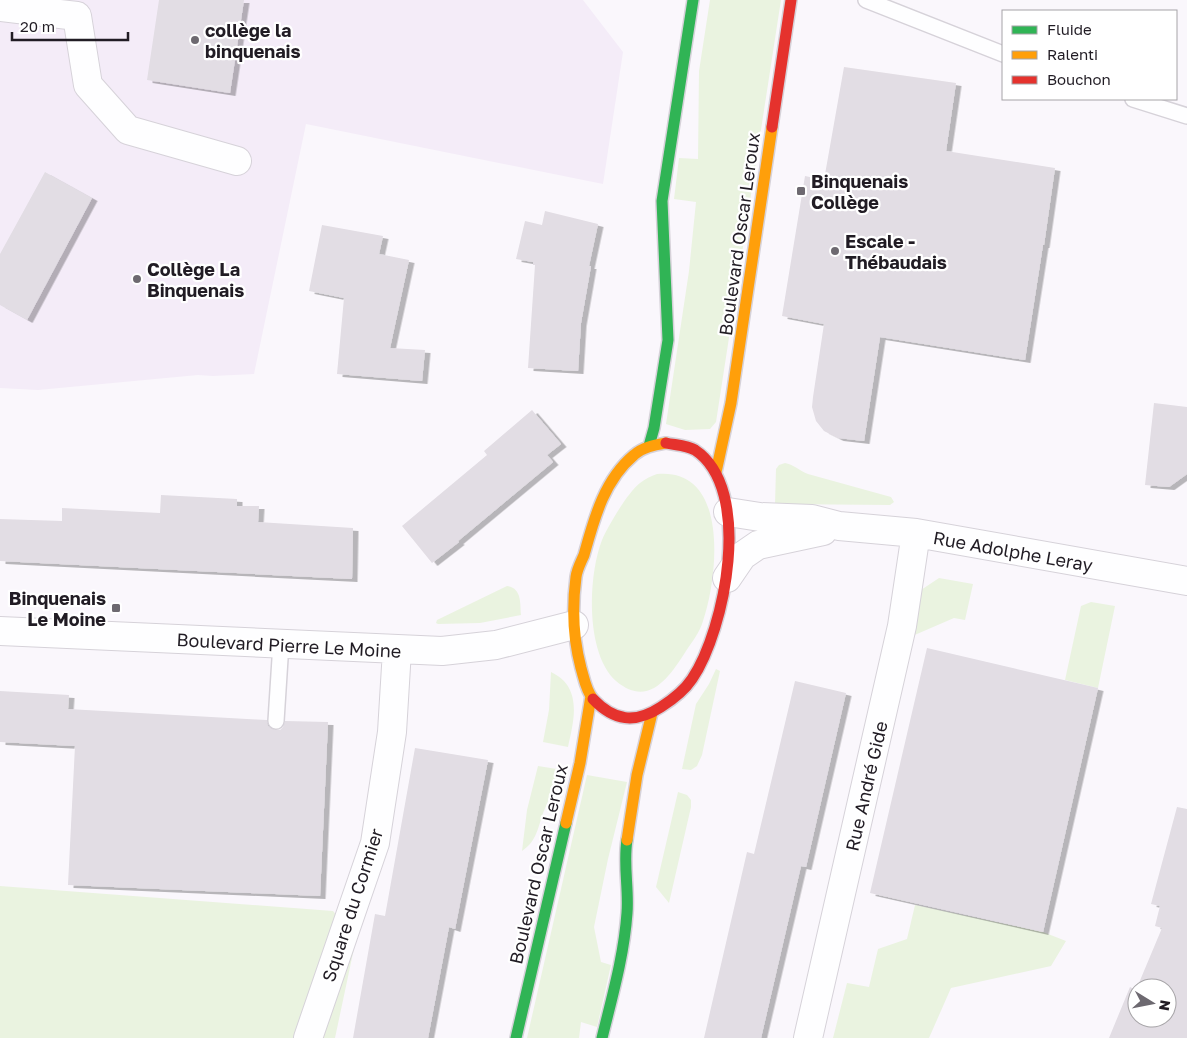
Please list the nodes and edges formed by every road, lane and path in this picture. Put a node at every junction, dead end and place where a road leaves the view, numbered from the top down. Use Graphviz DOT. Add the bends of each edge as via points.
graph roads {
  1 [pos="693,0"];
  2 [pos="791,0"];
  3 [pos="866,0"];
  4 [pos="0,7"];
  5 [pos="1002,54"];
  6 [pos="1136,100"];
  7 [pos="1187,116"];
  8 [pos="237,161"];
  9 [pos="649,446"];
  10 [pos="716,472"];
  11 [pos="728,512"];
  12 [pos="839,526"];
  13 [pos="916,533"];
  14 [pos="727,578"];
  15 [pos="1187,581"];
  16 [pos="574,625"];
  17 [pos="0,631"];
  18 [pos="281,644"];
  19 [pos="397,650"];
  20 [pos="591,696"];
  21 [pos="652,713"];
  22 [pos="276,721"];
  23 [pos="308,1038"];
  24 [pos="516,1038"];
  25 [pos="602,1038"];
  26 [pos="808,1038"];
  1 -- 9 [label="main road" via="662,201 668,340"];
  2 -- 10 [label="main road, Boulevard Oscar Leroux" via="731,404"];
  3 -- 5 [label="lane"];
  4 -- 8 [label="street" via="77,16 88,85 128,130"];
  6 -- 7 [label="lane"];
  9 -- 10 [label="main road" via="666,443 696,451"];
  9 -- 16 [label="main road" via="634,454 622,467 608,487 594,519 576,577"];
  10 -- 11 [label="main road"];
  11 -- 12 [label="street, Rue Adolphe Leray" via="812,519"];
  11 -- 14 [label="main road"];
  12 -- 13 [label="street, Rue Adolphe Leray"];
  12 -- 14 [label="street, Rue Adolphe Leray" via="758,545 742,556"];
  13 -- 15 [label="street, Rue Adolphe Leray"];
  13 -- 26 [label="street, Rue André Gide" via="902,626"];
  14 -- 21 [label="main road" via="707,651 692,678 672,699"];
  16 -- 19 [label="street, Boulevard Pierre Le Moine" via="469,649"];
  16 -- 20 [label="main road" via="580,666"];
  17 -- 18 [label="street, Boulevard Pierre Le Moine"];
  18 -- 19 [label="street, Boulevard Pierre Le Moine"];
  18 -- 22 [label="lane"];
  19 -- 23 [label="street, Square du Cormier" via="392,732 375,843"];
  20 -- 21 [label="main road" via="605,710 619,717 634,718"];
  20 -- 24 [label="main road, Boulevard Oscar Leroux" via="583,747"];
  21 -- 25 [label="main road" via="637,775 626,843 627,912 620,966"];
}
